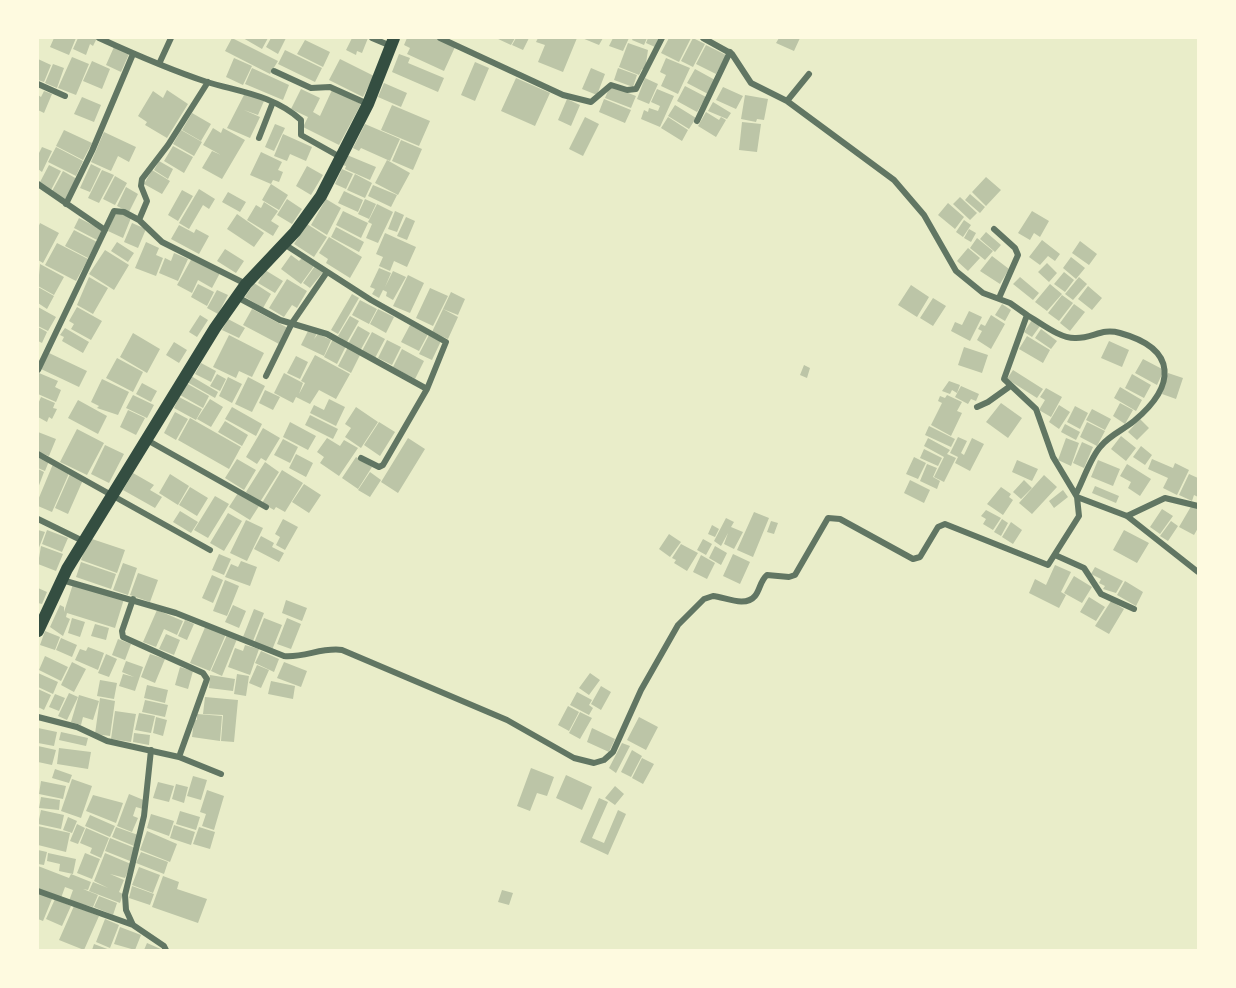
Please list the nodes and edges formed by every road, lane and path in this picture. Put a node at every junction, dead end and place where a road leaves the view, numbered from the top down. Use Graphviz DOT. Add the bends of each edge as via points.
graph roads {
  1 [pos="99,38"];
  2 [pos="171,38"];
  3 [pos="372,38"];
  4 [pos="440,38"];
  5 [pos="662,38"];
  6 [pos="703,38"];
  7 [pos="392,42"];
  8 [pos="730,52"];
  9 [pos="133,54"];
  10 [pos="159,64"];
  11 [pos="274,71"];
  12 [pos="809,74"];
  13 [pos="208,82"];
  14 [pos="38,84"];
  15 [pos="64,96"];
  16 [pos="787,101"];
  17 [pos="273,102"];
  18 [pos="368,104"];
  19 [pos="697,121"];
  20 [pos="259,138"];
  21 [pos="342,158"];
  22 [pos="38,184"];
  23 [pos="66,204"];
  24 [pos="140,220"];
  25 [pos="994,229"];
  26 [pos="105,230"];
  27 [pos="284,244"];
  28 [pos="327,272"];
  29 [pos="246,284"];
  30 [pos="237,297"];
  31 [pos="999,298"];
  32 [pos="1027,315"];
  33 [pos="292,323"];
  34 [pos="38,370"];
  35 [pos="266,376"];
  36 [pos="1009,387"];
  37 [pos="427,388"];
  38 [pos="977,407"];
  39 [pos="147,440"];
  40 [pos="38,454"];
  41 [pos="361,458"];
  42 [pos="112,494"];
  43 [pos="1077,496"];
  44 [pos="1198,506"];
  45 [pos="266,507"];
  46 [pos="1127,516"];
  47 [pos="38,519"];
  48 [pos="85,542"];
  49 [pos="210,550"];
  50 [pos="1055,555"];
  51 [pos="1198,572"];
  52 [pos="62,580"];
  53 [pos="133,599"];
  54 [pos="1134,609"];
  55 [pos="38,631"];
  56 [pos="38,717"];
  57 [pos="151,750"];
  58 [pos="179,757"];
  59 [pos="221,774"];
  60 [pos="38,891"];
  61 [pos="133,925"];
  62 [pos="165,951"];
  1 -- 9 [label="street"];
  2 -- 10 [label="street"];
  3 -- 7 [label="street"];
  4 -- 5 [label="street" via="563,95 591,102 611,85 636,89"];
  6 -- 8 [label="street"];
  7 -- 18 [label="main road"];
  8 -- 16 [label="street" via="751,83"];
  8 -- 19 [label="street"];
  9 -- 10 [label="street"];
  9 -- 23 [label="street"];
  10 -- 13 [label="street"];
  11 -- 18 [label="street" via="311,88 330,87"];
  12 -- 16 [label="street"];
  13 -- 17 [label="street" via="240,88"];
  13 -- 24 [label="street" via="142,179 147,201"];
  14 -- 15 [label="street"];
  16 -- 31 [label="street" via="907,193 956,270 983,293"];
  17 -- 20 [label="street"];
  17 -- 21 [label="street" via="301,120 303,137"];
  18 -- 21 [label="main road"];
  21 -- 27 [label="main road" via="308,215"];
  22 -- 23 [label="street"];
  23 -- 26 [label="street"];
  24 -- 26 [label="street" via="114,212"];
  24 -- 29 [label="street" via="158,239"];
  25 -- 31 [label="street" via="1018,255"];
  26 -- 34 [label="street"];
  27 -- 28 [label="street"];
  27 -- 29 [label="main road"];
  28 -- 33 [label="street"];
  28 -- 37 [label="street" via="446,342"];
  29 -- 30 [label="main road"];
  30 -- 33 [label="street" via="268,315"];
  30 -- 39 [label="main road"];
  31 -- 32 [label="street"];
  32 -- 36 [label="street" via="1003,375"];
  32 -- 43 [label="street" via="1074,339 1107,330 1124,334 1153,349 1166,368 1150,404 1100,446"];
  33 -- 35 [label="street"];
  33 -- 37 [label="street" via="327,334"];
  36 -- 38 [label="street"];
  36 -- 43 [label="street" via="1036,409 1053,457"];
  37 -- 41 [label="street" via="383,465 379,467"];
  39 -- 42 [label="main road"];
  39 -- 45 [label="street"];
  40 -- 42 [label="street"];
  42 -- 48 [label="main road"];
  42 -- 49 [label="street"];
  43 -- 46 [label="street"];
  43 -- 50 [label="street" via="1079,516"];
  44 -- 46 [label="street" via="1157,499"];
  46 -- 51 [label="street"];
  47 -- 48 [label="street"];
  48 -- 52 [label="main road"];
  50 -- 53 [label="street" via="1048,565 945,524 938,527 920,557 913,559 831,517 795,575 767,575 749,600 713,596 693,608 669,639 613,752 594,763 574,758 507,720 342,650 284,656"];
  50 -- 54 [label="street" via="1084,568 1101,594"];
  52 -- 53 [label="street"];
  52 -- 55 [label="main road"];
  53 -- 58 [label="street" via="123,637 203,673 207,679"];
  56 -- 57 [label="street" via="77,727 96,738"];
  57 -- 58 [label="street"];
  57 -- 61 [label="street" via="144,816 125,895"];
  58 -- 59 [label="street"];
  60 -- 61 [label="street"];
  61 -- 62 [label="street" via="164,946"];
}
